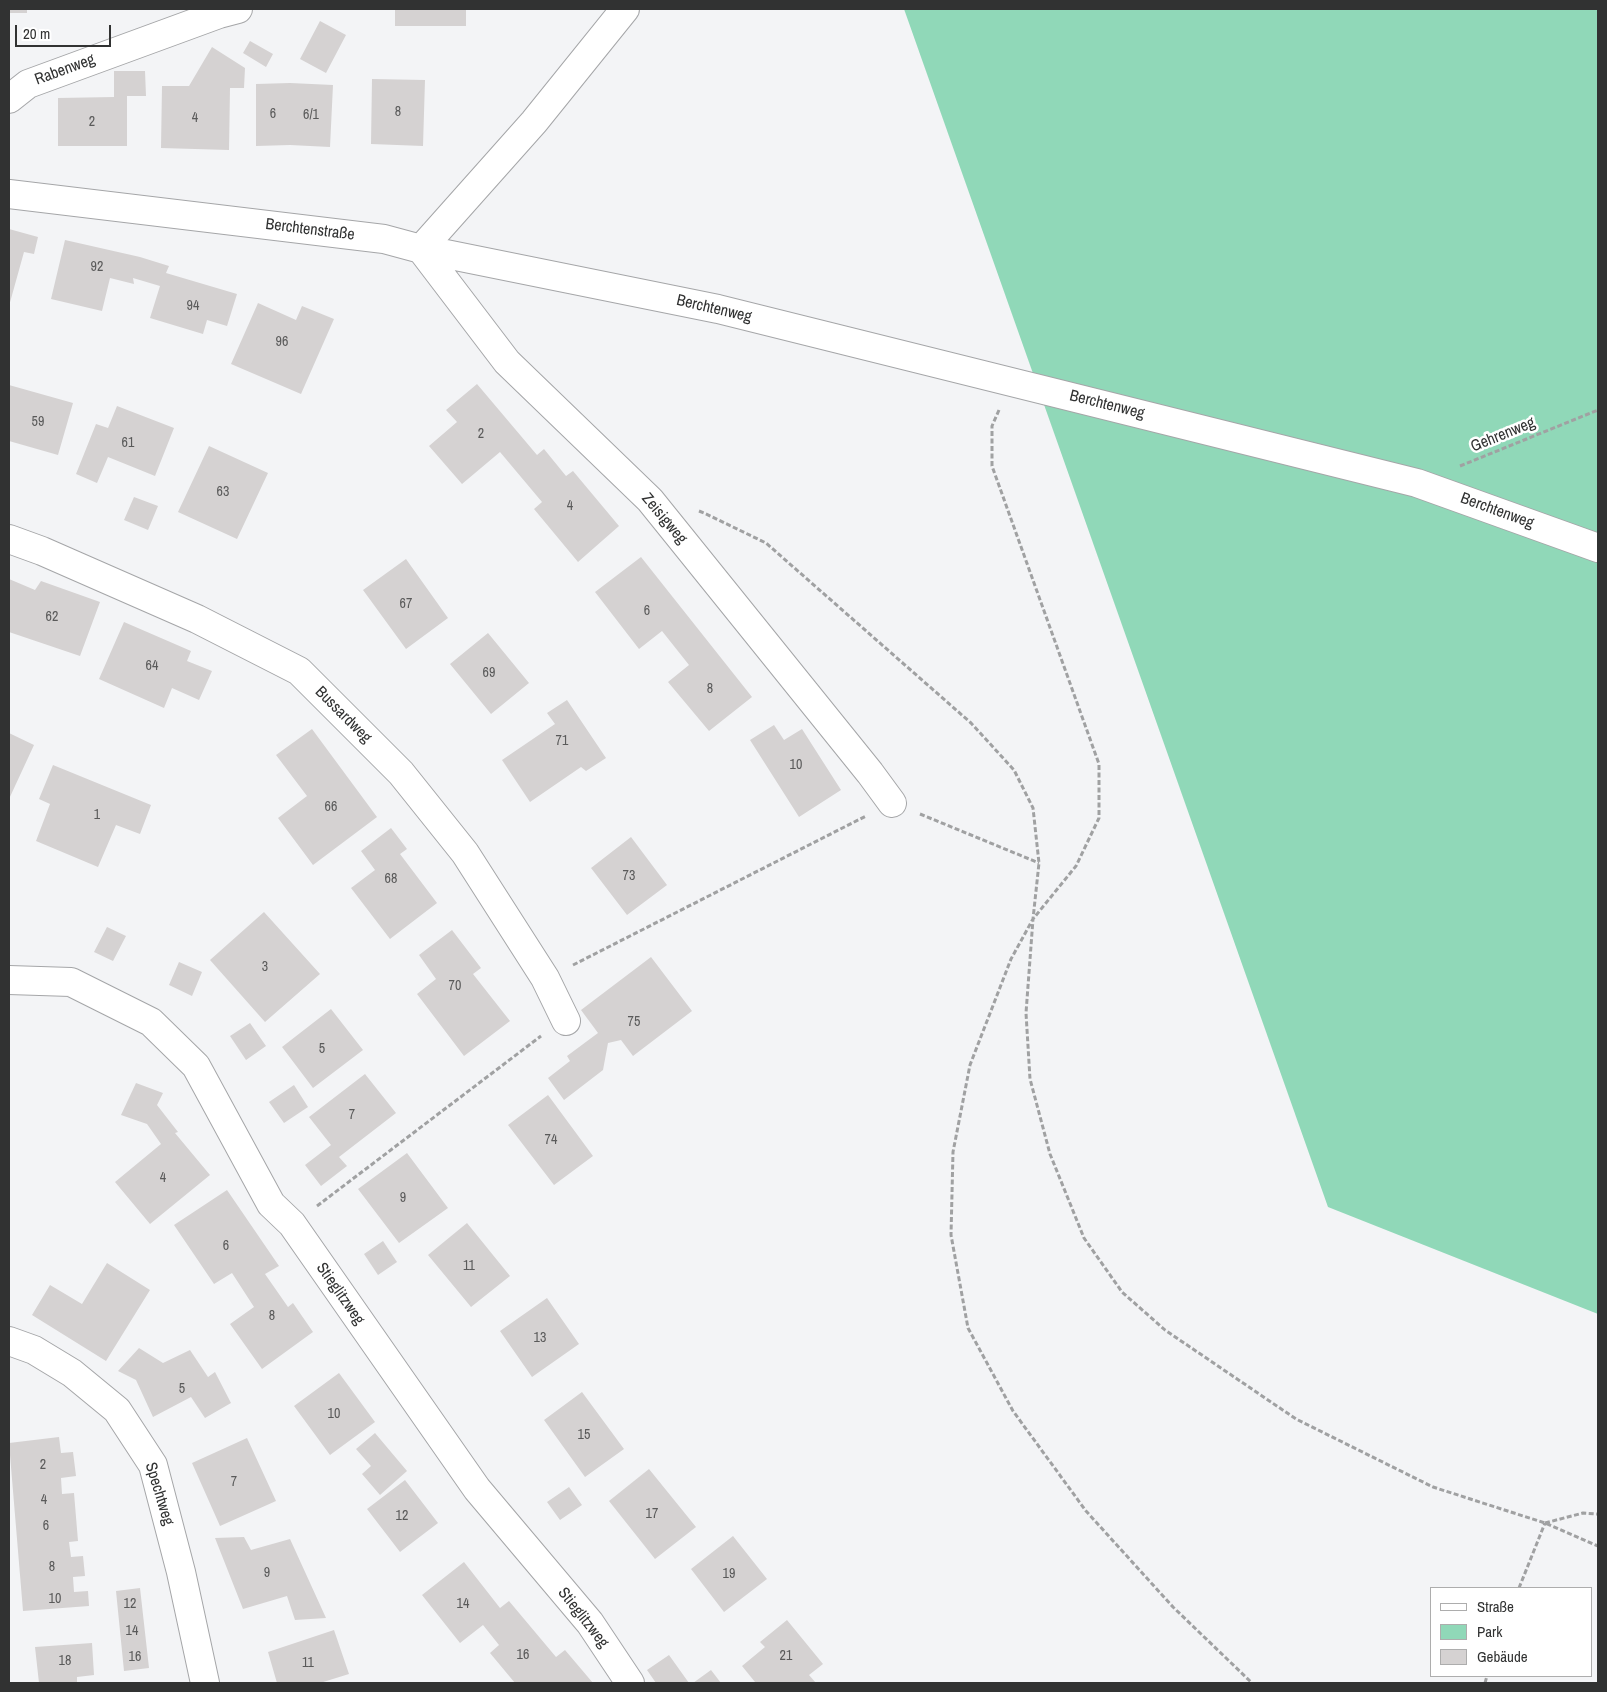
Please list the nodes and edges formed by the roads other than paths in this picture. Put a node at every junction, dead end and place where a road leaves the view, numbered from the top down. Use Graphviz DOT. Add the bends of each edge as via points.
graph roads {
  1 [pos="238,9"];
  2 [pos="625,9"];
  3 [pos="9,99"];
  4 [pos="9,194"];
  5 [pos="422,249"];
  6 [pos="609,286"];
  7 [pos="9,539"];
  8 [pos="1598,548"];
  9 [pos="892,803"];
  10 [pos="9,980"];
  11 [pos="566,1021"];
  12 [pos="9,1341"];
  13 [pos="205,1683"];
  14 [pos="630,1683"];
  1 -- 3 [label="street, Rabenweg" via="28,84"];
  2 -- 5 [label="street" via="534,122"];
  4 -- 5 [label="street, Berchtenstraße" via="384,239"];
  5 -- 6 [label="street, Berchtenstraße"];
  5 -- 9 [label="street, Zeisigweg" via="507,362 650,500"];
  6 -- 8 [label="street, Berchtenweg" via="718,309 1418,483"];
  7 -- 11 [label="street, Bussardweg" via="197,619 299,671 401,773 465,853 545,978"];
  10 -- 14 [label="street, Stieglitzweg" via="71,982 151,1022 196,1066 271,1204 292,1224 477,1489 590,1624"];
  12 -- 13 [label="street, Spechtweg" via="34,1350 72,1373 117,1410 153,1465"];
}
